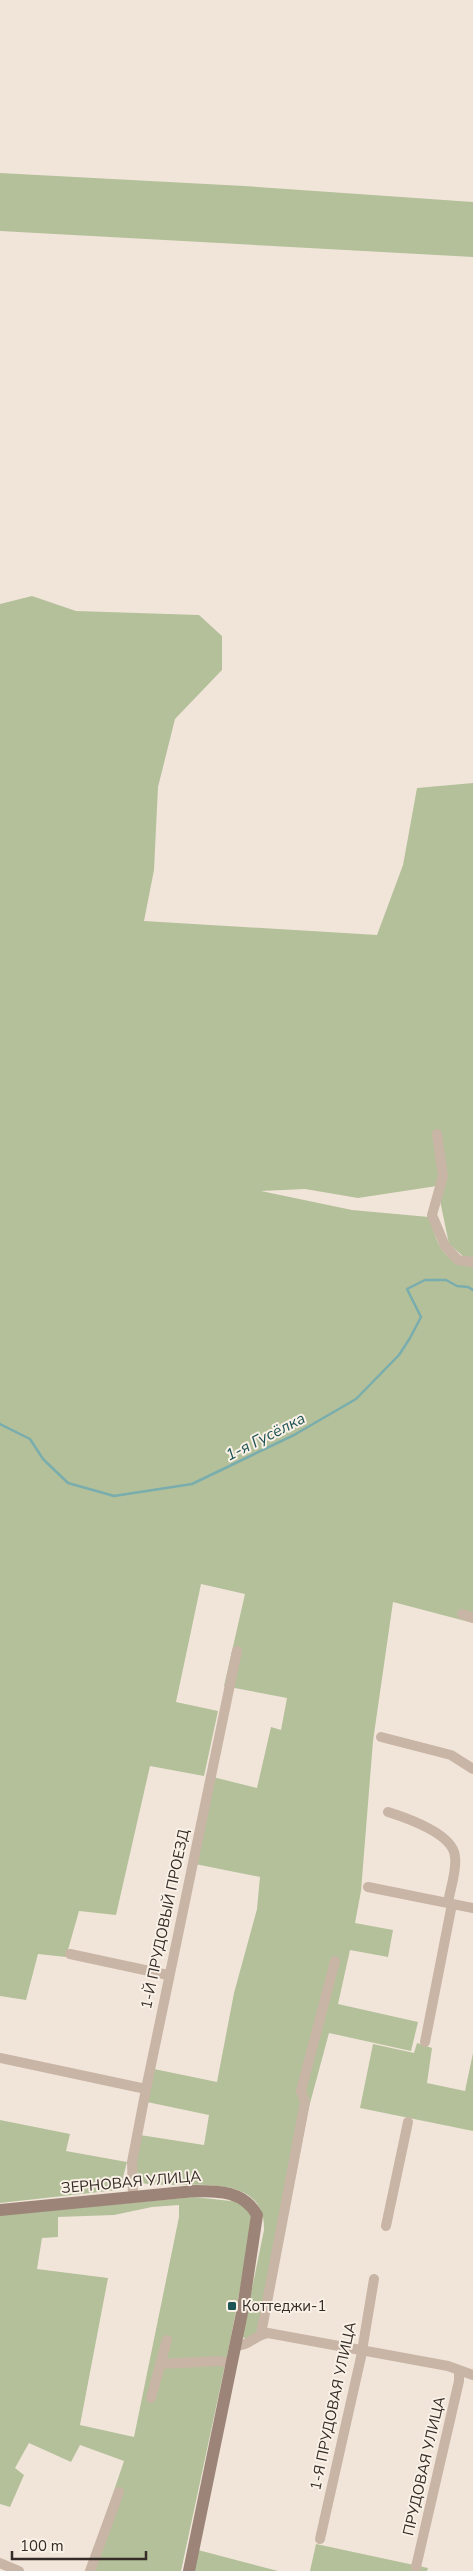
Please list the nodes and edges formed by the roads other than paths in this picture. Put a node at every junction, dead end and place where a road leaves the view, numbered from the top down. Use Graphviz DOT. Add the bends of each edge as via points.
graph roads {
  1 [pos="437,1134"];
  2 [pos="473,1262"];
  3 [pos="462,1614"];
  4 [pos="473,1618"];
  5 [pos="237,1651"];
  6 [pos="381,1737"];
  7 [pos="473,1769"];
  8 [pos="388,1812"];
  9 [pos="368,1887"];
  10 [pos="450,1903"];
  11 [pos="473,1908"];
  12 [pos="70,1954"];
  13 [pos="335,1961"];
  14 [pos="168,1975"];
  15 [pos="425,2042"];
  16 [pos="0,2058"];
  17 [pos="146,2089"];
  18 [pos="408,2122"];
  19 [pos="133,2195"];
  20 [pos="0,2210"];
  21 [pos="386,2226"];
  22 [pos="374,2279"];
  23 [pos="261,2334"];
  24 [pos="167,2340"];
  25 [pos="235,2346"];
  26 [pos="362,2349"];
  27 [pos="232,2363"];
  28 [pos="160,2364"];
  29 [pos="459,2370"];
  30 [pos="473,2375"];
  31 [pos="151,2398"];
  32 [pos="119,2492"];
  33 [pos="320,2539"];
  34 [pos="0,2563"];
  35 [pos="416,2567"];
  36 [pos="19,2571"];
  37 [pos="90,2571"];
  38 [pos="189,2571"];
  1 -- 2 [label="street" via="443,1176 432,1215 445,1246 458,1260"];
  3 -- 4 [label="street"];
  5 -- 14 [label="street, 1-Й ПРУДОВЫЙ ПРОЕЗД"];
  6 -- 7 [label="street" via="451,1755"];
  8 -- 10 [label="street" via="445,1837 456,1856"];
  9 -- 10 [label="street"];
  10 -- 11 [label="street"];
  10 -- 15 [label="street"];
  12 -- 14 [label="street"];
  13 -- 23 [label="street" via="301,2091 306,2102"];
  14 -- 17 [label="street, 1-Й ПРУДОВЫЙ ПРОЕЗД"];
  16 -- 17 [label="street"];
  17 -- 19 [label="street, 1-Й ПРУДОВЫЙ ПРОЕЗД" via="132,2162"];
  18 -- 21 [label="street"];
  19 -- 20 [label="street, ЗЕРНОВАЯ УЛИЦА"];
  19 -- 25 [label="street, ЗЕРНОВАЯ УЛИЦА" via="222,2191 251,2204 257,2215"];
  22 -- 26 [label="street, 1-Я ПРУДОВАЯ УЛИЦА"];
  23 -- 25 [label="street" via="245,2346"];
  23 -- 26 [label="street"];
  24 -- 28 [label="street"];
  25 -- 27 [label="street"];
  26 -- 29 [label="street"];
  26 -- 33 [label="street, 1-Я ПРУДОВАЯ УЛИЦА"];
  27 -- 28 [label="street"];
  27 -- 38 [label="street"];
  28 -- 31 [label="street"];
  29 -- 30 [label="street"];
  29 -- 35 [label="street, ПРУДОВАЯ УЛИЦА"];
  32 -- 37 [label="street"];
  34 -- 36 [label="street"];
}
